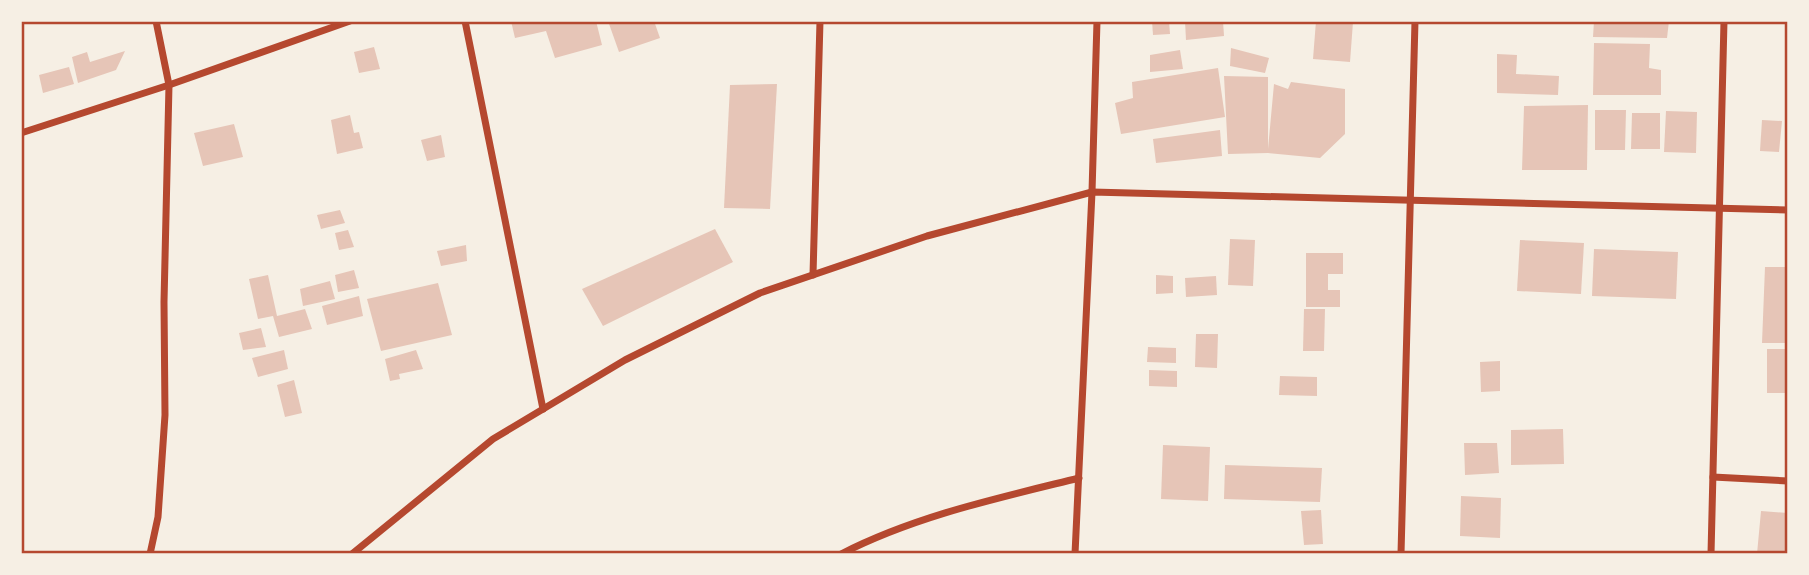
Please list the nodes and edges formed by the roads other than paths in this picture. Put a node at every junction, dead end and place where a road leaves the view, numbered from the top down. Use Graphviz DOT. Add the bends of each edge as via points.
graph roads {
  1 [pos="156,21"];
  2 [pos="350,21"];
  3 [pos="465,21"];
  4 [pos="820,21"];
  5 [pos="1097,21"];
  6 [pos="1415,21"];
  7 [pos="1724,21"];
  8 [pos="169,85"];
  9 [pos="21,133"];
  10 [pos="1092,192"];
  11 [pos="1411,200"];
  12 [pos="1720,208"];
  13 [pos="1788,210"];
  14 [pos="813,275"];
  15 [pos="543,409"];
  16 [pos="1713,477"];
  17 [pos="1079,478"];
  18 [pos="1788,481"];
  19 [pos="150,554"];
  20 [pos="352,554"];
  21 [pos="841,554"];
  22 [pos="1075,554"];
  23 [pos="1401,554"];
  24 [pos="1711,554"];
  1 -- 8 [label="street"];
  2 -- 8 [label="street"];
  3 -- 15 [label="street"];
  4 -- 14 [label="street"];
  5 -- 10 [label="street"];
  6 -- 11 [label="street"];
  7 -- 12 [label="street"];
  8 -- 9 [label="street"];
  8 -- 19 [label="street" via="165,415 158,517"];
  10 -- 11 [label="street"];
  10 -- 14 [label="street" via="927,236"];
  10 -- 17 [label="street"];
  11 -- 12 [label="street"];
  11 -- 23 [label="street"];
  12 -- 13 [label="street"];
  12 -- 16 [label="street"];
  14 -- 15 [label="street" via="760,292 625,360"];
  15 -- 20 [label="street" via="493,439"];
  16 -- 18 [label="street"];
  16 -- 24 [label="street"];
  17 -- 21 [label="street" via="970,505"];
  17 -- 22 [label="street"];
}
